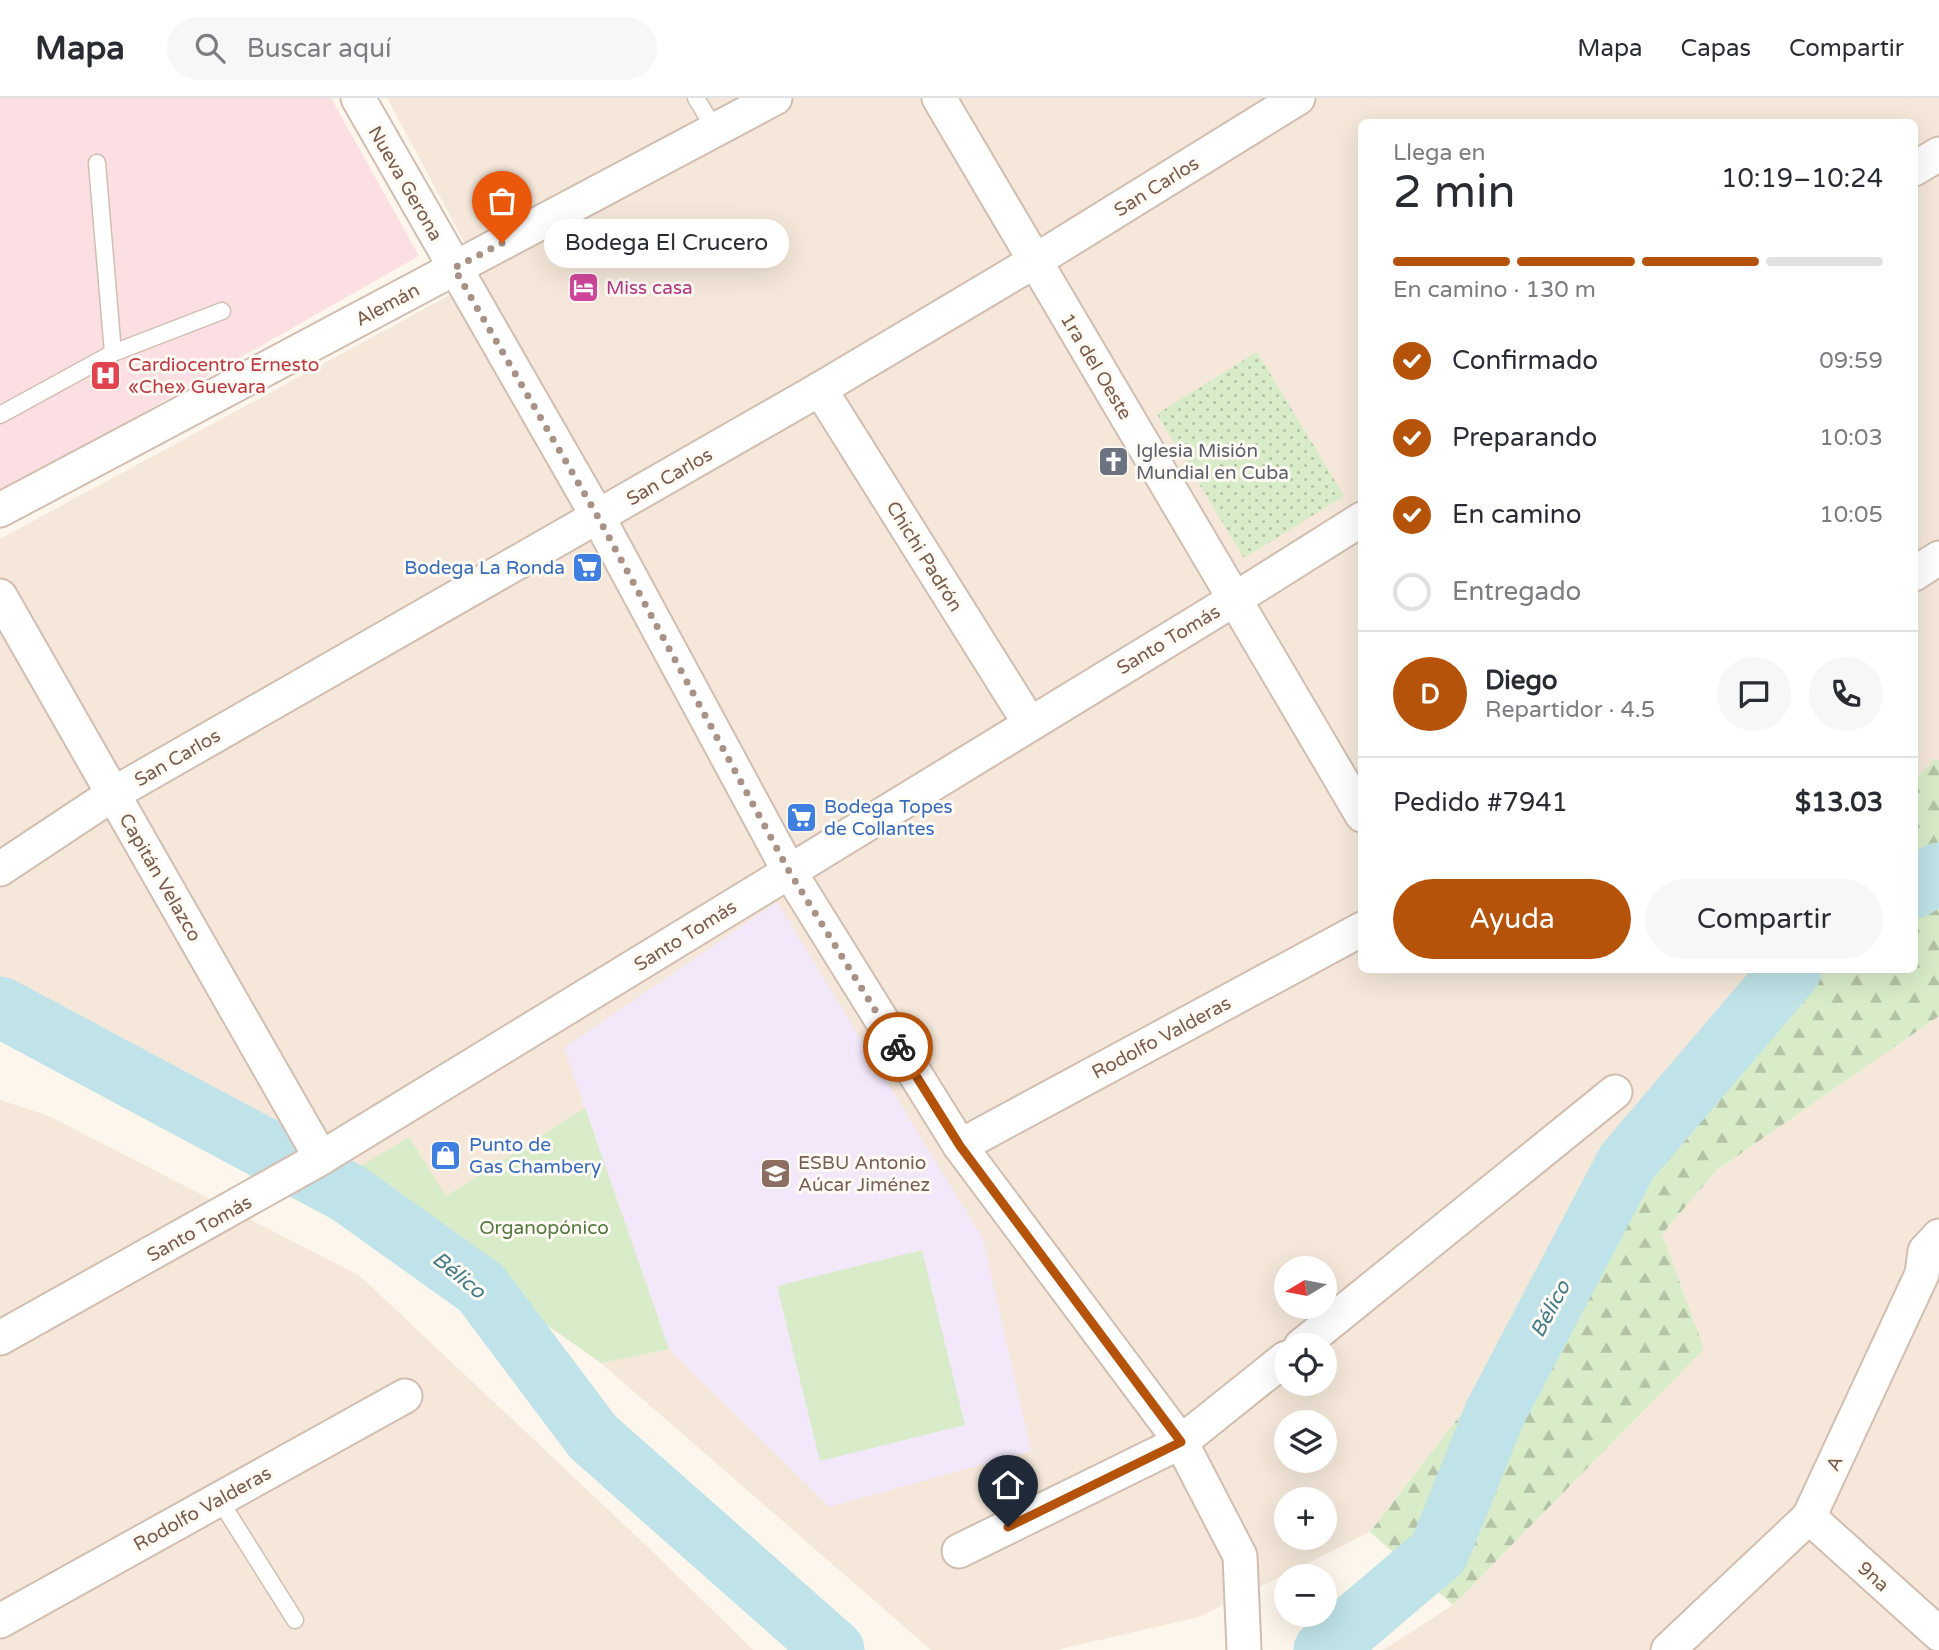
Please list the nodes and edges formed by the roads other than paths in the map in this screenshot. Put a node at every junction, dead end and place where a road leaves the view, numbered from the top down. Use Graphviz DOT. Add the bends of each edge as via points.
graph roads {
  1 [pos="358,98"];
  2 [pos="696,98"];
  3 [pos="775,98"];
  4 [pos="939,98"];
  5 [pos="1298,98"];
  6 [pos="715,130"];
  7 [pos="1939,154"];
  8 [pos="97,163"];
  9 [pos="1918,167"];
  10 [pos="1035,261"];
  11 [pos="454,268"];
  12 [pos="222,311"];
  13 [pos="113,353"];
  14 [pos="820,388"];
  15 [pos="0,415"];
  16 [pos="0,510"];
  17 [pos="598,517"];
  18 [pos="1358,522"];
  19 [pos="1939,558"];
  20 [pos="1918,571"];
  21 [pos="0,596"];
  22 [pos="1235,599"];
  23 [pos="1030,724"];
  24 [pos="113,794"];
  25 [pos="1358,807"];
  26 [pos="0,869"];
  27 [pos="789,871"];
  28 [pos="1358,931"];
  29 [pos="1615,1092"];
  30 [pos="960,1146"];
  31 [pos="321,1158"];
  32 [pos="1939,1236"];
  33 [pos="1931,1282"];
  34 [pos="1317,1333"];
  35 [pos="0,1338"];
  36 [pos="1274,1368"];
  37 [pos="405,1396"];
  38 [pos="1181,1442"];
  39 [pos="219,1499"];
  40 [pos="1809,1517"];
  41 [pos="959,1551"];
  42 [pos="295,1620"];
  43 [pos="0,1621"];
  44 [pos="1939,1634"];
  45 [pos="1244,1645"];
  46 [pos="1668,1650"];
  1 -- 11 [label="street, Nueva Gerona"];
  2 -- 6 [label="lane"];
  3 -- 6 [label="street, Alemán"];
  4 -- 10 [label="street, 1ra del Oeste"];
  5 -- 10 [label="street, San Carlos"];
  6 -- 11 [label="street, Alemán"];
  7 -- 9 [label="street"];
  8 -- 13 [label="lane"];
  10 -- 14 [label="street, San Carlos"];
  10 -- 22 [label="street, 1ra del Oeste"];
  11 -- 16 [label="street, Alemán"];
  11 -- 17 [label="street, Nueva Gerona"];
  12 -- 13 [label="lane"];
  13 -- 15 [label="lane"];
  14 -- 17 [label="street, San Carlos"];
  14 -- 23 [label="street, Chichi Padrón"];
  17 -- 24 [label="street, San Carlos"];
  17 -- 27 [label="street, Nueva Gerona"];
  18 -- 22 [label="street, Santo Tomás"];
  19 -- 20 [label="street"];
  21 -- 24 [label="street, Capitán Velazco"];
  22 -- 23 [label="street, Santo Tomás"];
  22 -- 25 [label="street, 1ra del Oeste"];
  23 -- 27 [label="street, Santo Tomás"];
  24 -- 26 [label="street, San Carlos"];
  24 -- 31 [label="street, Capitán Velazco"];
  27 -- 30 [label="street, Nueva Gerona"];
  27 -- 31 [label="street, Santo Tomás"];
  28 -- 30 [label="street, Rodolfo Valderas"];
  29 -- 34 [label="street"];
  30 -- 38 [label="street, Nueva Gerona"];
  31 -- 35 [label="street, Santo Tomás"];
  32 -- 33 [label="street, A" via="1925,1251"];
  33 -- 40 [label="street, A"];
  36 -- 38 [label="street"];
  37 -- 39 [label="street, Rodolfo Valderas"];
  38 -- 41 [label="street"];
  38 -- 45 [label="street, Nueva Gerona" via="1240,1556"];
  39 -- 42 [label="lane"];
  39 -- 43 [label="street, Rodolfo Valderas"];
  40 -- 44 [label="street, 9na"];
  40 -- 46 [label="street, A"];
}
